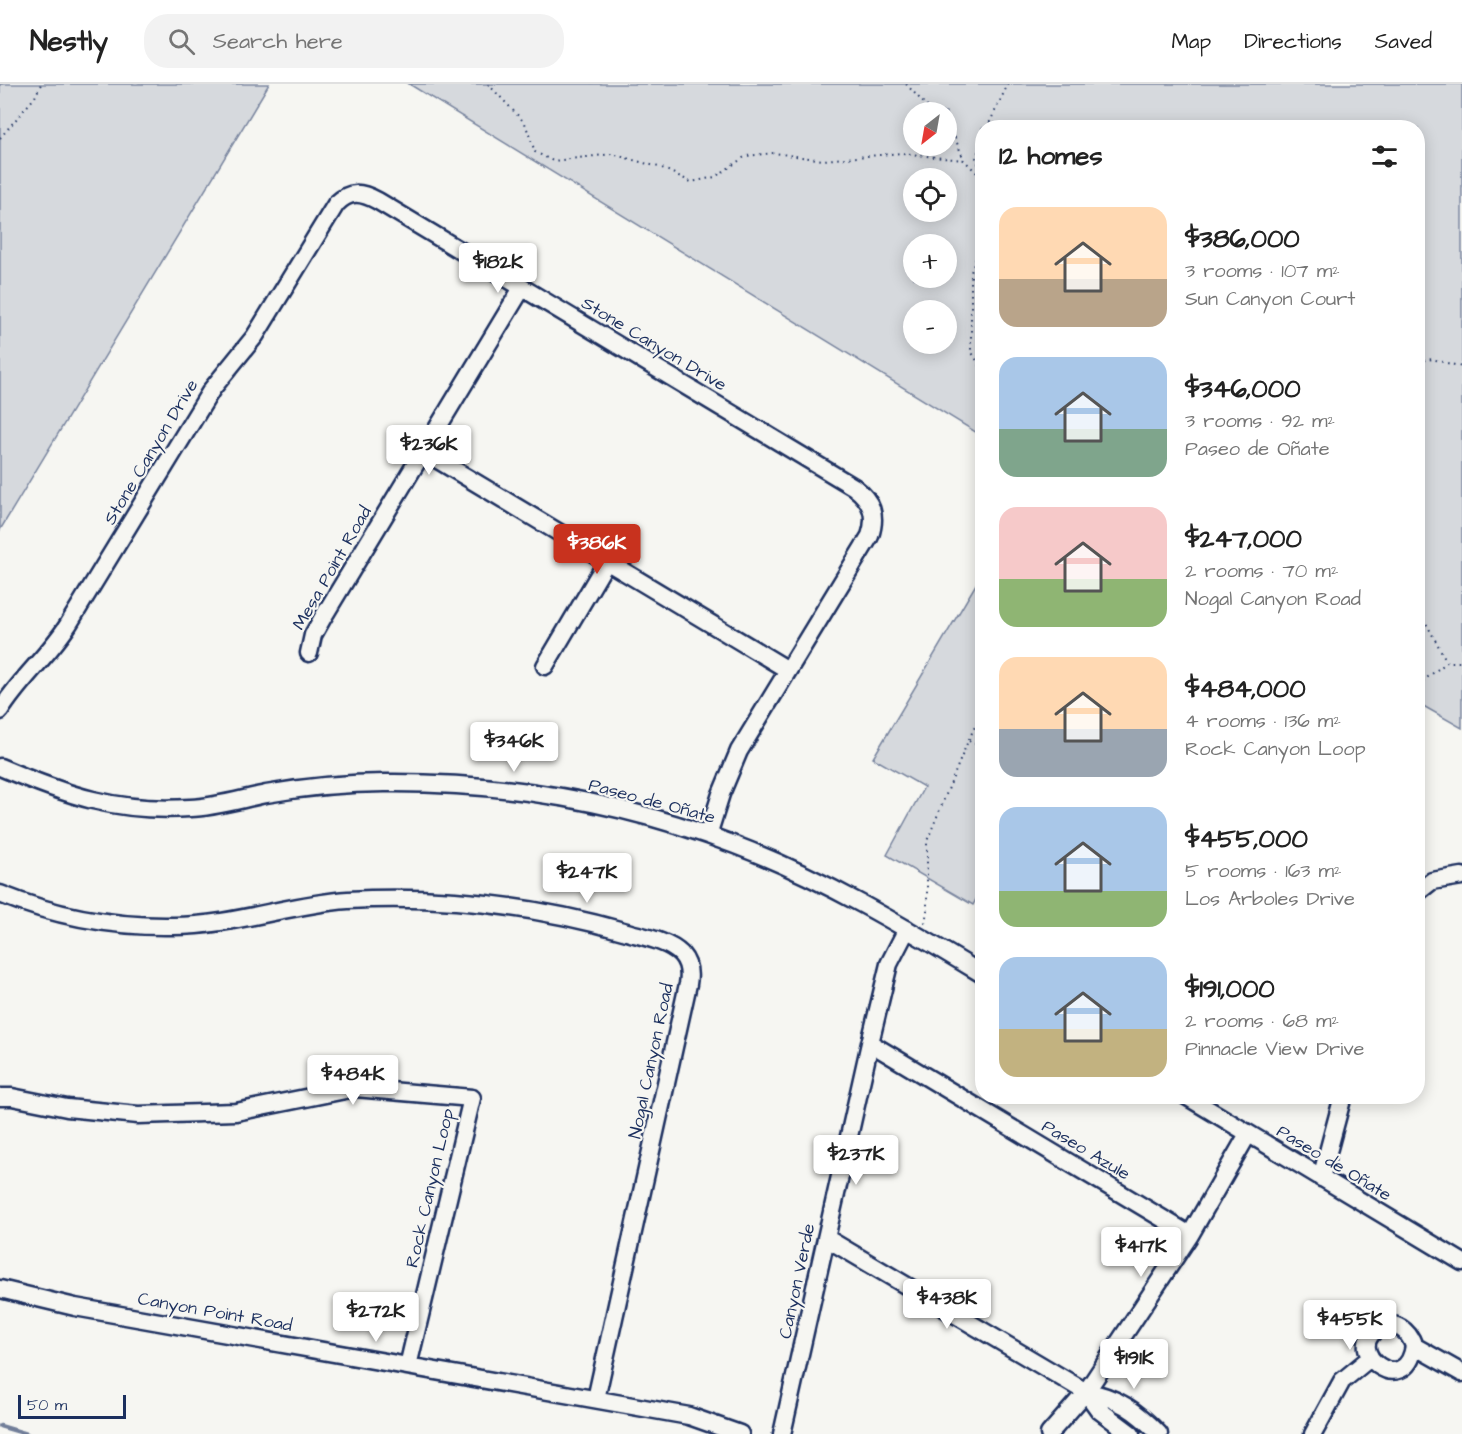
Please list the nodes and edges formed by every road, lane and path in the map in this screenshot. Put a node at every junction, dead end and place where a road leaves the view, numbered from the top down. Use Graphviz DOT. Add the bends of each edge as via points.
graph roads {
  1 [pos="41,84"];
  2 [pos="488,84"];
  3 [pos="906,84"];
  4 [pos="1008,84"];
  5 [pos="923,102"];
  6 [pos="991,120"];
  7 [pos="0,138"];
  8 [pos="957,143"];
  9 [pos="964,160"];
  10 [pos="975,171"];
  11 [pos="975,261"];
  12 [pos="522,288"];
  13 [pos="975,358"];
  14 [pos="1425,360"];
  15 [pos="1462,367"];
  16 [pos="423,451"];
  17 [pos="607,561"];
  18 [pos="1425,621"];
  19 [pos="309,652"];
  20 [pos="1447,662"];
  21 [pos="1462,663"];
  22 [pos="544,666"];
  23 [pos="788,670"];
  24 [pos="1425,679"];
  25 [pos="0,711"];
  26 [pos="975,726"];
  27 [pos="968,741"];
  28 [pos="975,744"];
  29 [pos="0,767"];
  30 [pos="708,835"];
  31 [pos="1462,876"];
  32 [pos="1425,886"];
  33 [pos="0,894"];
  34 [pos="907,929"];
  35 [pos="922,938"];
  36 [pos="975,970"];
  37 [pos="870,1042"];
  38 [pos="0,1097"];
  39 [pos="1199,1104"];
  40 [pos="1341,1104"];
  41 [pos="1248,1134"];
  42 [pos="1321,1178"];
  43 [pos="1190,1235"];
  44 [pos="826,1238"];
  45 [pos="1462,1262"];
  46 [pos="0,1289"];
  47 [pos="1414,1346"];
  48 [pos="1370,1358"];
  49 [pos="408,1366"];
  50 [pos="1462,1373"];
  51 [pos="1086,1392"];
  52 [pos="597,1399"];
  53 [pos="740,1434"];
  54 [pos="782,1434"];
  55 [pos="1049,1434"];
  56 [pos="1131,1434"];
  57 [pos="1159,1434"];
  58 [pos="1313,1434"];
  1 -- 7 [label="path" via="35,97"];
  2 -- 9 [label="path" via="525,123 535,152 553,160 612,154 662,168 691,182 716,177 746,156 774,153 823,160 902,153"];
  3 -- 5 [label="path"];
  4 -- 6 [label="path"];
  8 -- 9 [label="path"];
  9 -- 10 [label="path"];
  11 -- 13 [label="path" via="971,272 971,351"];
  12 -- 16 [label="street, Mesa Point Road"];
  12 -- 23 [label="street, Stone Canyon Drive" via="854,488 873,508 870,536"];
  12 -- 25 [label="street, Stone Canyon Drive" via="369,196 350,194 342,198 255,336 212,389 65,631"];
  14 -- 15 [label="path"];
  16 -- 17 [label="street"];
  16 -- 19 [label="street, Mesa Point Road" via="321,618"];
  17 -- 22 [label="street"];
  17 -- 23 [label="street"];
  18 -- 20 [label="path"];
  20 -- 21 [label="path"];
  20 -- 24 [label="path"];
  23 -- 30 [label="street, Stone Canyon Drive" via="733,764"];
  26 -- 27 [label="path"];
  27 -- 28 [label="path"];
  27 -- 35 [label="path" via="927,841 927,911"];
  29 -- 30 [label="street, Paseo de Oñate" via="82,799 130,808 202,807 339,784 437,784 572,799"];
  30 -- 34 [label="street, Paseo de Oñate" via="806,875"];
  31 -- 32 [label="street" via="1432,881"];
  33 -- 52 [label="street, Nogal Canyon Road" via="66,915 157,926 224,922 347,901 468,903 580,920 662,943 680,953 689,970 688,984"];
  34 -- 35 [label="street, Paseo de Oñate"];
  34 -- 37 [label="street, Canyon Verde" via="890,964"];
  35 -- 36 [label="street, Paseo de Oñate"];
  37 -- 43 [label="street, Paseo Azule"];
  37 -- 44 [label="street, Canyon Verde"];
  38 -- 49 [label="street, Rock Canyon Loop" via="138,1115 237,1112 355,1088 472,1098"];
  39 -- 41 [label="street, Paseo de Oñate"];
  40 -- 42 [label="street"];
  41 -- 42 [label="street, Paseo de Oñate"];
  41 -- 43 [label="street"];
  42 -- 45 [label="street, Paseo de Oñate"];
  43 -- 51 [label="street"];
  44 -- 51 [label="street"];
  44 -- 54 [label="street, Canyon Verde"];
  46 -- 49 [label="street, Canyon Point Road" via="75,1307"];
  47 -- 48 [label="street" via="1408,1363 1392,1371 1383,1370"];
  47 -- 48 [label="street" via="1406,1330 1398,1326 1380,1327 1368,1341"];
  47 -- 50 [label="street"];
  48 -- 58 [label="street" via="1342,1381"];
  49 -- 52 [label="street, Canyon Point Road"];
  51 -- 55 [label="street"];
  51 -- 56 [label="street" via="1098,1410"];
  51 -- 57 [label="street" via="1119,1402"];
  52 -- 53 [label="street, Canyon Point Road" via="689,1416"];
}
